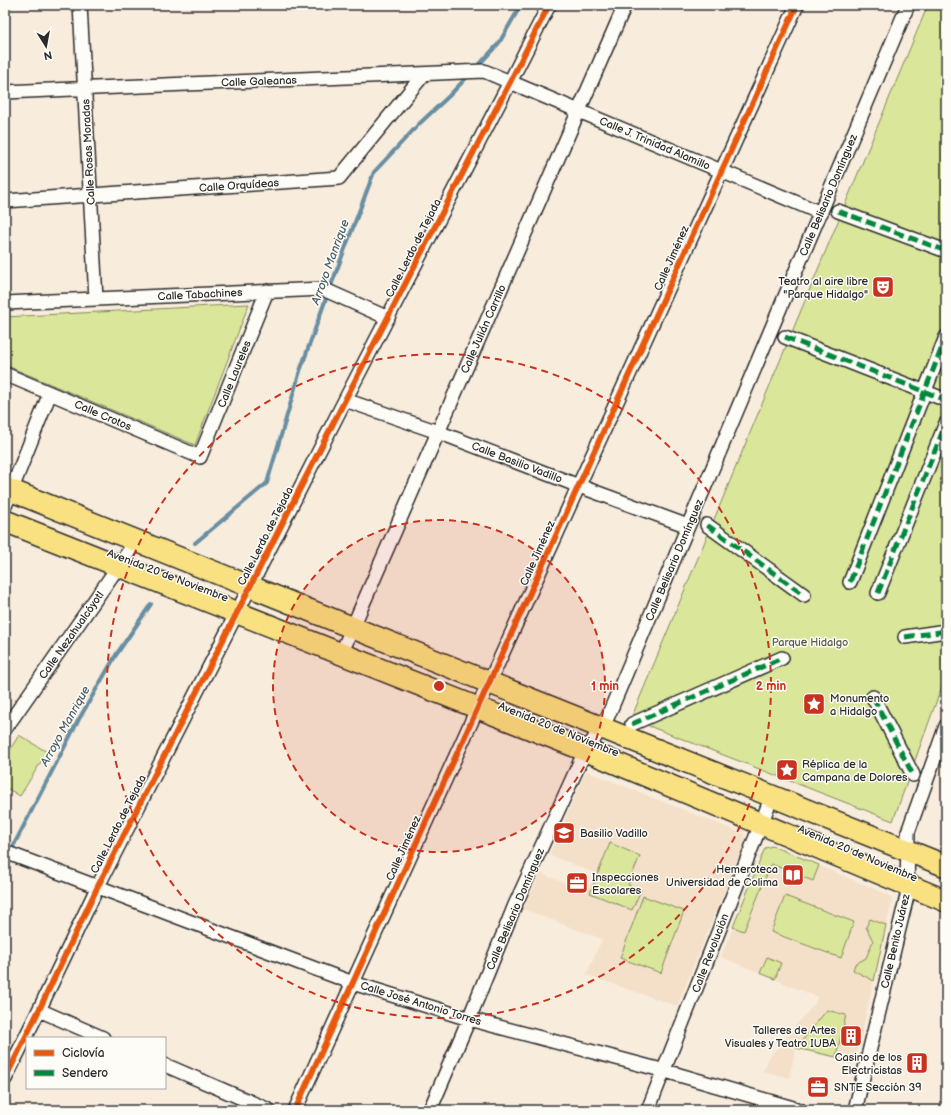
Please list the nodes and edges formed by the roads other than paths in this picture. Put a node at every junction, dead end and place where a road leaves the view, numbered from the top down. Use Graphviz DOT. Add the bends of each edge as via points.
graph roads {
  1 [pos="80,5"];
  2 [pos="549,5"];
  3 [pos="625,5"];
  4 [pos="797,5"];
  5 [pos="908,5"];
  6 [pos="424,74"];
  7 [pos="510,82"];
  8 [pos="85,88"];
  9 [pos="5,92"];
  10 [pos="578,111"];
  11 [pos="722,171"];
  12 [pos="90,195"];
  13 [pos="5,201"];
  14 [pos="838,210"];
  15 [pos="821,213"];
  16 [pos="946,251"];
  17 [pos="267,292"];
  18 [pos="96,299"];
  19 [pos="5,303"];
  20 [pos="388,318"];
  21 [pos="785,337"];
  22 [pos="946,337"];
  23 [pos="5,374"];
  24 [pos="925,392"];
  25 [pos="50,393"];
  26 [pos="345,400"];
  27 [pos="946,400"];
  28 [pos="946,422"];
  29 [pos="438,432"];
  30 [pos="200,457"];
  31 [pos="579,486"];
  32 [pos="7,495"];
  33 [pos="5,521"];
  34 [pos="707,525"];
  35 [pos="688,526"];
  36 [pos="136,541"];
  37 [pos="119,566"];
  38 [pos="850,582"];
  39 [pos="250,587"];
  40 [pos="878,593"];
  41 [pos="804,595"];
  42 [pos="237,613"];
  43 [pos="353,628"];
  44 [pos="946,631"];
  45 [pos="906,638"];
  46 [pos="342,654"];
  47 [pos="782,658"];
  48 [pos="490,683"];
  49 [pos="873,697"];
  50 [pos="478,708"];
  51 [pos="632,724"];
  52 [pos="946,726"];
  53 [pos="601,728"];
  54 [pos="5,729"];
  55 [pos="587,751"];
  56 [pos="913,775"];
  57 [pos="772,796"];
  58 [pos="761,824"];
  59 [pos="908,850"];
  60 [pos="10,854"];
  61 [pos="946,866"];
  62 [pos="907,884"];
  63 [pos="98,886"];
  64 [pos="946,901"];
  65 [pos="353,983"];
  66 [pos="39,1010"];
  67 [pos="469,1019"];
  68 [pos="101,1037"];
  69 [pos="166,1065"];
  70 [pos="663,1071"];
  71 [pos="5,1079"];
  72 [pos="269,1110"];
  73 [pos="295,1110"];
  74 [pos="430,1110"];
  75 [pos="648,1110"];
  76 [pos="800,1110"];
  77 [pos="855,1110"];
  1 -- 8 [label="street, Calle Rosas Moradas"];
  2 -- 7 [label="street, Calle Lerdo de Tejada"];
  3 -- 10 [label="street, Calle Julián Carrillo"];
  4 -- 11 [label="street, Calle Jiménez"];
  5 -- 15 [label="street, Calle Belisario Domínguez"];
  6 -- 7 [label="street, Calle Galeanas" via="484,71"];
  6 -- 8 [label="street, Calle Galeanas"];
  6 -- 12 [label="street, Calle Orquídeas" via="339,178"];
  7 -- 10 [label="street, Calle J. Trinidad Alamillo"];
  7 -- 20 [label="street, Calle Lerdo de Tejada"];
  8 -- 9 [label="street, Calle Galeanas"];
  8 -- 12 [label="street, Calle Rosas Moradas"];
  10 -- 11 [label="street, Calle J. Trinidad Alamillo"];
  10 -- 29 [label="street, Calle Julián Carrillo"];
  11 -- 15 [label="street, Calle J. Trinidad Alamillo"];
  11 -- 31 [label="street, Calle Jiménez"];
  12 -- 13 [label="street, Calle Orquídeas"];
  12 -- 18 [label="street, Calle Rosas Moradas"];
  14 -- 16 [label="street"];
  15 -- 35 [label="street, Calle Belisario Domínguez"];
  17 -- 18 [label="street, Calle Tabachines"];
  17 -- 20 [label="street, Calle Tabachines" via="329,291"];
  17 -- 30 [label="street, Calle Laureles"];
  18 -- 19 [label="street, Calle Tabachines"];
  20 -- 26 [label="street, Calle Lerdo de Tejada"];
  21 -- 24 [label="street"];
  22 -- 24 [label="street"];
  23 -- 25 [label="street, Calle Crotos"];
  24 -- 27 [label="street"];
  24 -- 38 [label="street"];
  25 -- 30 [label="street, Calle Crotos"];
  25 -- 32 [label="street"];
  26 -- 29 [label="street, Calle Basilio Vadillo"];
  26 -- 39 [label="street, Calle Lerdo de Tejada"];
  28 -- 40 [label="street"];
  29 -- 31 [label="street, Calle Basilio Vadillo"];
  29 -- 43 [label="street, Calle Julián Carrillo"];
  31 -- 35 [label="street, Calle Basilio Vadillo"];
  31 -- 48 [label="street, Calle Jiménez"];
  32 -- 36 [label="main road, Avenida 20 de Noviembre"];
  33 -- 37 [label="main road, Avenida 20 de Noviembre"];
  34 -- 41 [label="street"];
  35 -- 53 [label="street, Calle Belisario Domínguez"];
  36 -- 37 [label="street, Calle Nezahualcóyotl"];
  36 -- 39 [label="main road, Avenida 20 de Noviembre"];
  37 -- 42 [label="main road, Avenida 20 de Noviembre"];
  37 -- 54 [label="street, Calle Nezahualcóyotl"];
  39 -- 42 [label="street, Calle Lerdo de Tejada"];
  39 -- 43 [label="main road, Avenida 20 de Noviembre"];
  42 -- 46 [label="main road, Avenida 20 de Noviembre"];
  42 -- 63 [label="street, Calle Lerdo de Tejada"];
  43 -- 46 [label="street, Calle Julián Carrillo"];
  43 -- 48 [label="main road, Avenida 20 de Noviembre"];
  44 -- 45 [label="street"];
  46 -- 50 [label="main road, Avenida 20 de Noviembre"];
  47 -- 51 [label="street"];
  48 -- 50 [label="street, Calle Jiménez"];
  48 -- 53 [label="main road, Avenida 20 de Noviembre"];
  49 -- 56 [label="street"];
  50 -- 55 [label="main road, Avenida 20 de Noviembre"];
  50 -- 65 [label="street, Calle Jiménez"];
  52 -- 59 [label="street, Calle Benito Juárez" via="908,832"];
  53 -- 55 [label="street, Calle Belisario Domínguez"];
  53 -- 57 [label="main road, Avenida 20 de Noviembre"];
  55 -- 58 [label="main road, Avenida 20 de Noviembre"];
  55 -- 67 [label="street, Calle Belisario Domínguez" via="515,905"];
  57 -- 58 [label="street, Calle Revolución"];
  57 -- 59 [label="main road, Avenida 20 de Noviembre"];
  58 -- 62 [label="main road, Avenida 20 de Noviembre"];
  58 -- 70 [label="street, Calle Revolución"];
  59 -- 61 [label="main road, Avenida 20 de Noviembre"];
  59 -- 62 [label="street, Calle Benito Juárez"];
  60 -- 63 [label="street, Calle José Antonio Torres"];
  62 -- 64 [label="main road, Avenida 20 de Noviembre"];
  62 -- 77 [label="street, Calle Benito Juárez" via="907,896"];
  63 -- 65 [label="street, Calle José Antonio Torres"];
  63 -- 66 [label="street, Calle Lerdo de Tejada"];
  65 -- 67 [label="street, Calle José Antonio Torres"];
  65 -- 73 [label="street, Calle Jiménez"];
  66 -- 68 [label="street"];
  66 -- 71 [label="street, Calle Lerdo de Tejada"];
  67 -- 70 [label="street, Calle José Antonio Torres"];
  67 -- 74 [label="street, Calle Belisario Domínguez"];
  69 -- 72 [label="street"];
  70 -- 75 [label="street, Calle Revolución"];
  70 -- 76 [label="street, Calle José Antonio Torres"];
}
